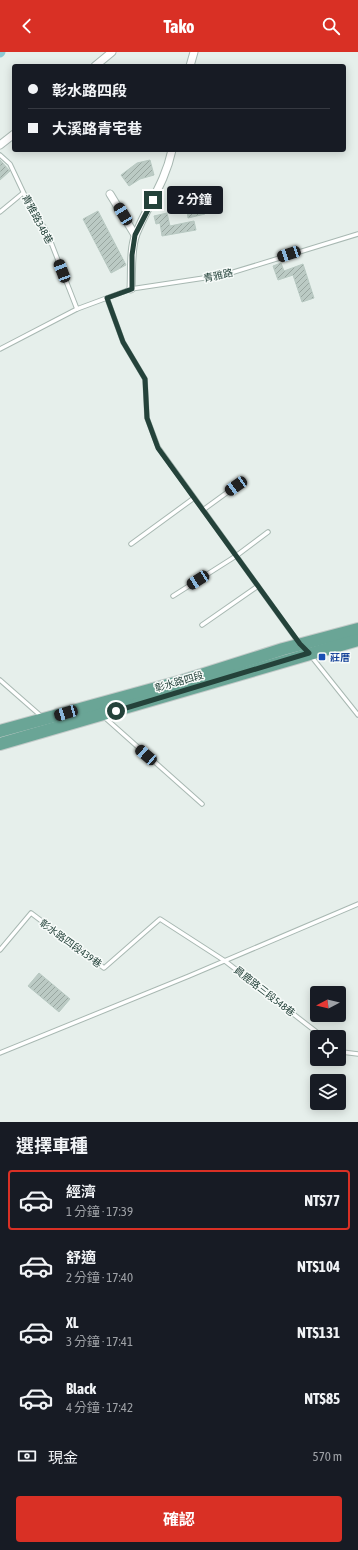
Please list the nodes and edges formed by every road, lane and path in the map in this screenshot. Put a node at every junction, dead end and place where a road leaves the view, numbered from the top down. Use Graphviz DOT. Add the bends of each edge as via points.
graph roads {
  1 [pos="112,52"];
  2 [pos="194,52"];
  3 [pos="97,64"];
  4 [pos="191,64"];
  5 [pos="12,136"];
  6 [pos="0,145"];
  7 [pos="171,152"];
  8 [pos="0,155"];
  9 [pos="24,193"];
  10 [pos="110,194"];
  11 [pos="0,212"];
  12 [pos="358,234"];
  13 [pos="135,235"];
  14 [pos="132,289"];
  15 [pos="107,298"];
  16 [pos="77,309"];
  17 [pos="0,349"];
  18 [pos="236,486"];
  19 [pos="194,498"];
  20 [pos="203,510"];
  21 [pos="268,532"];
  22 [pos="131,544"];
  23 [pos="236,556"];
  24 [pos="258,586"];
  25 [pos="173,596"];
  26 [pos="202,625"];
  27 [pos="358,629"];
  28 [pos="358,640"];
  29 [pos="300,644"];
  30 [pos="309,653"];
  31 [pos="0,680"];
  32 [pos="102,715"];
  33 [pos="358,715"];
  34 [pos="78,716"];
  35 [pos="44,719"];
  36 [pos="0,731"];
  37 [pos="0,744"];
  38 [pos="202,804"];
  39 [pos="358,904"];
  40 [pos="0,950"];
  41 [pos="225,961"];
  42 [pos="314,1030"];
  43 [pos="346,1052"];
  44 [pos="0,1053"];
  45 [pos="358,1054"];
  1 -- 3 [label="street"];
  2 -- 4 [label="street"];
  5 -- 6 [label="street"];
  7 -- 13 [label="street" via="165,176"];
  8 -- 9 [label="lane, 青雅路348巷" via="10,164"];
  9 -- 11 [label="lane"];
  9 -- 16 [label="lane, 青雅路348巷" via="47,232"];
  10 -- 13 [label="street"];
  12 -- 14 [label="lane, 青雅路" via="224,276"];
  13 -- 14 [label="street"];
  14 -- 15 [label="lane, 青雅路"];
  15 -- 16 [label="lane, 青雅路"];
  15 -- 19 [label="lane" via="123,342 145,379 147,418 158,448"];
  16 -- 17 [label="lane, 青雅路"];
  18 -- 20 [label="lane"];
  19 -- 20 [label="lane"];
  19 -- 22 [label="lane"];
  20 -- 23 [label="lane"];
  21 -- 23 [label="lane"];
  23 -- 24 [label="lane"];
  23 -- 25 [label="lane"];
  24 -- 26 [label="lane"];
  24 -- 29 [label="lane"];
  27 -- 29 [label="main road, 彰水路四段"];
  28 -- 30 [label="main road, 彰水路四段"];
  29 -- 30 [label="lane"];
  29 -- 34 [label="main road, 彰水路四段"];
  30 -- 32 [label="main road, 彰水路四段"];
  30 -- 33 [label="lane"];
  31 -- 35 [label="lane"];
  32 -- 34 [label="main road, 彰水路四段"];
  32 -- 38 [label="lane"];
  34 -- 35 [label="main road, 彰水路四段"];
  34 -- 37 [label="main road, 彰水路四段"];
  35 -- 36 [label="main road, 彰水路四段"];
  39 -- 41 [label="lane"];
  40 -- 41 [label="lane, 彰水路四段439巷" via="31,914 104,968 160,918"];
  41 -- 42 [label="lane, 員鹿路三段548巷"];
  41 -- 44 [label="lane"];
  43 -- 45 [label="lane"];
}
